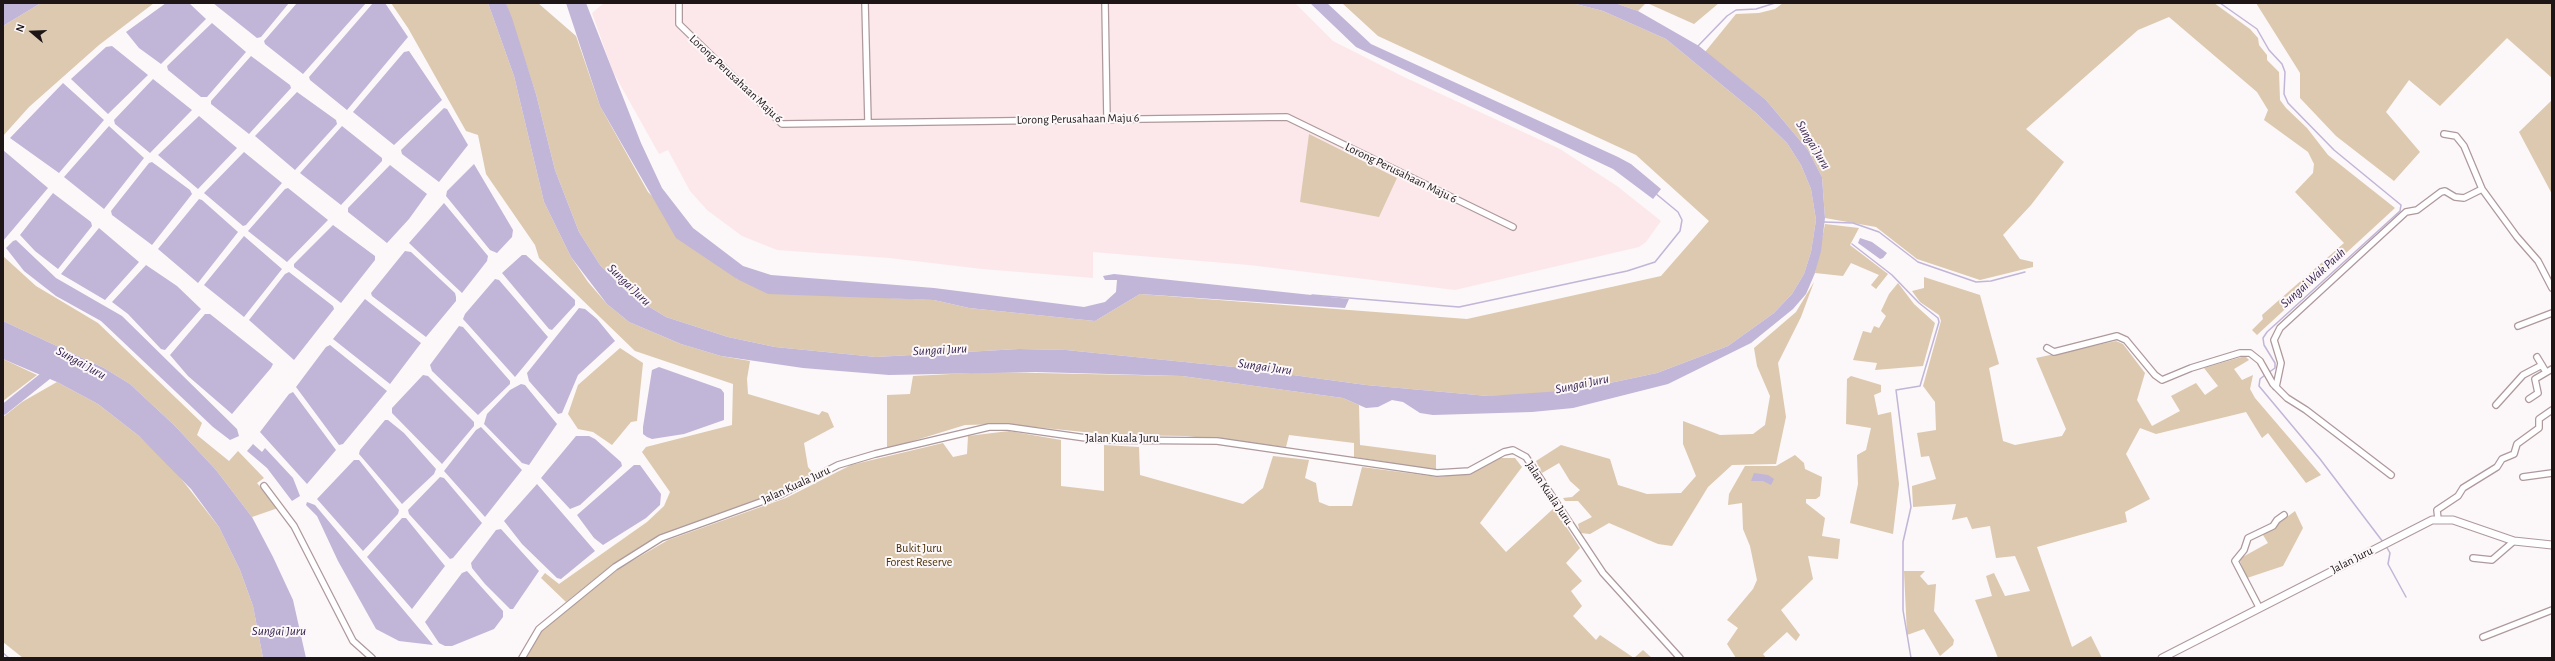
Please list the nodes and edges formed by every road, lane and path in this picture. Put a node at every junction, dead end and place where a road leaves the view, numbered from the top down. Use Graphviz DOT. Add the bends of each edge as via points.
graph roads {
  1 [pos="679,3"];
  2 [pos="865,3"];
  3 [pos="1105,3"];
  4 [pos="1107,119"];
  5 [pos="868,122"];
  6 [pos="2444,134"];
  7 [pos="2482,189"];
  8 [pos="1513,227"];
  9 [pos="2552,288"];
  10 [pos="2552,313"];
  11 [pos="2518,326"];
  12 [pos="2047,348"];
  13 [pos="2537,357"];
  14 [pos="2542,365"];
  15 [pos="2552,369"];
  16 [pos="2546,372"];
  17 [pos="2267,375"];
  18 [pos="2279,376"];
  19 [pos="2276,387"];
  20 [pos="2528,399"];
  21 [pos="2496,405"];
  22 [pos="2552,410"];
  23 [pos="2552,473"];
  24 [pos="2391,475"];
  25 [pos="2523,477"];
  26 [pos="264,486"];
  27 [pos="2284,515"];
  28 [pos="2438,519"];
  29 [pos="2514,540"];
  30 [pos="2552,545"];
  31 [pos="2473,558"];
  32 [pos="2259,607"];
  33 [pos="2552,610"];
  34 [pos="2483,637"];
  35 [pos="372,658"];
  36 [pos="522,658"];
  37 [pos="1680,658"];
  38 [pos="2162,658"];
  1 -- 5 [label="street, Lorong Perusahaan Maju 6" via="679,24 782,124"];
  2 -- 5 [label="street"];
  3 -- 4 [label="street"];
  4 -- 5 [label="street, Lorong Perusahaan Maju 6"];
  4 -- 8 [label="street, Lorong Perusahaan Maju 6" via="1287,117"];
  6 -- 7 [label="street" via="2456,136 2464,146"];
  7 -- 9 [label="street" via="2538,261"];
  7 -- 18 [label="street" via="2464,198 2441,192 2418,210 2406,212 2278,332 2274,340 2281,363"];
  10 -- 11 [label="street"];
  12 -- 17 [label="street" via="2054,352 2117,336 2126,340 2155,376 2162,380 2240,352 2250,353 2256,357"];
  13 -- 14 [label="street"];
  14 -- 16 [label="street"];
  14 -- 21 [label="street" via="2523,375"];
  15 -- 16 [label="street"];
  16 -- 20 [label="street" via="2535,379 2538,393"];
  17 -- 18 [label="street"];
  17 -- 19 [label="street"];
  18 -- 19 [label="street"];
  19 -- 24 [label="street" via="2287,398"];
  22 -- 28 [label="street" via="2539,419 2539,428 2517,444 2514,454 2502,459 2497,467 2463,488 2458,496 2437,510"];
  23 -- 25 [label="street"];
  26 -- 35 [label="street" via="294,526 353,641"];
  27 -- 32 [label="street" via="2273,526 2248,538 2244,550 2236,561"];
  28 -- 29 [label="street, Jalan Juru" via="2453,520"];
  28 -- 32 [label="street, Jalan Juru" via="2425,522"];
  29 -- 30 [label="street, Jalan Juru"];
  29 -- 31 [label="street" via="2492,560"];
  32 -- 38 [label="street, Jalan Juru"];
  33 -- 34 [label="street"];
  36 -- 37 [label="street, Jalan Kuala Juru" via="539,629 615,567 661,538 780,495 838,465 989,427 1100,440 1217,441 1437,473 1469,471 1504,452 1513,450 1526,457 1604,573"];
}
